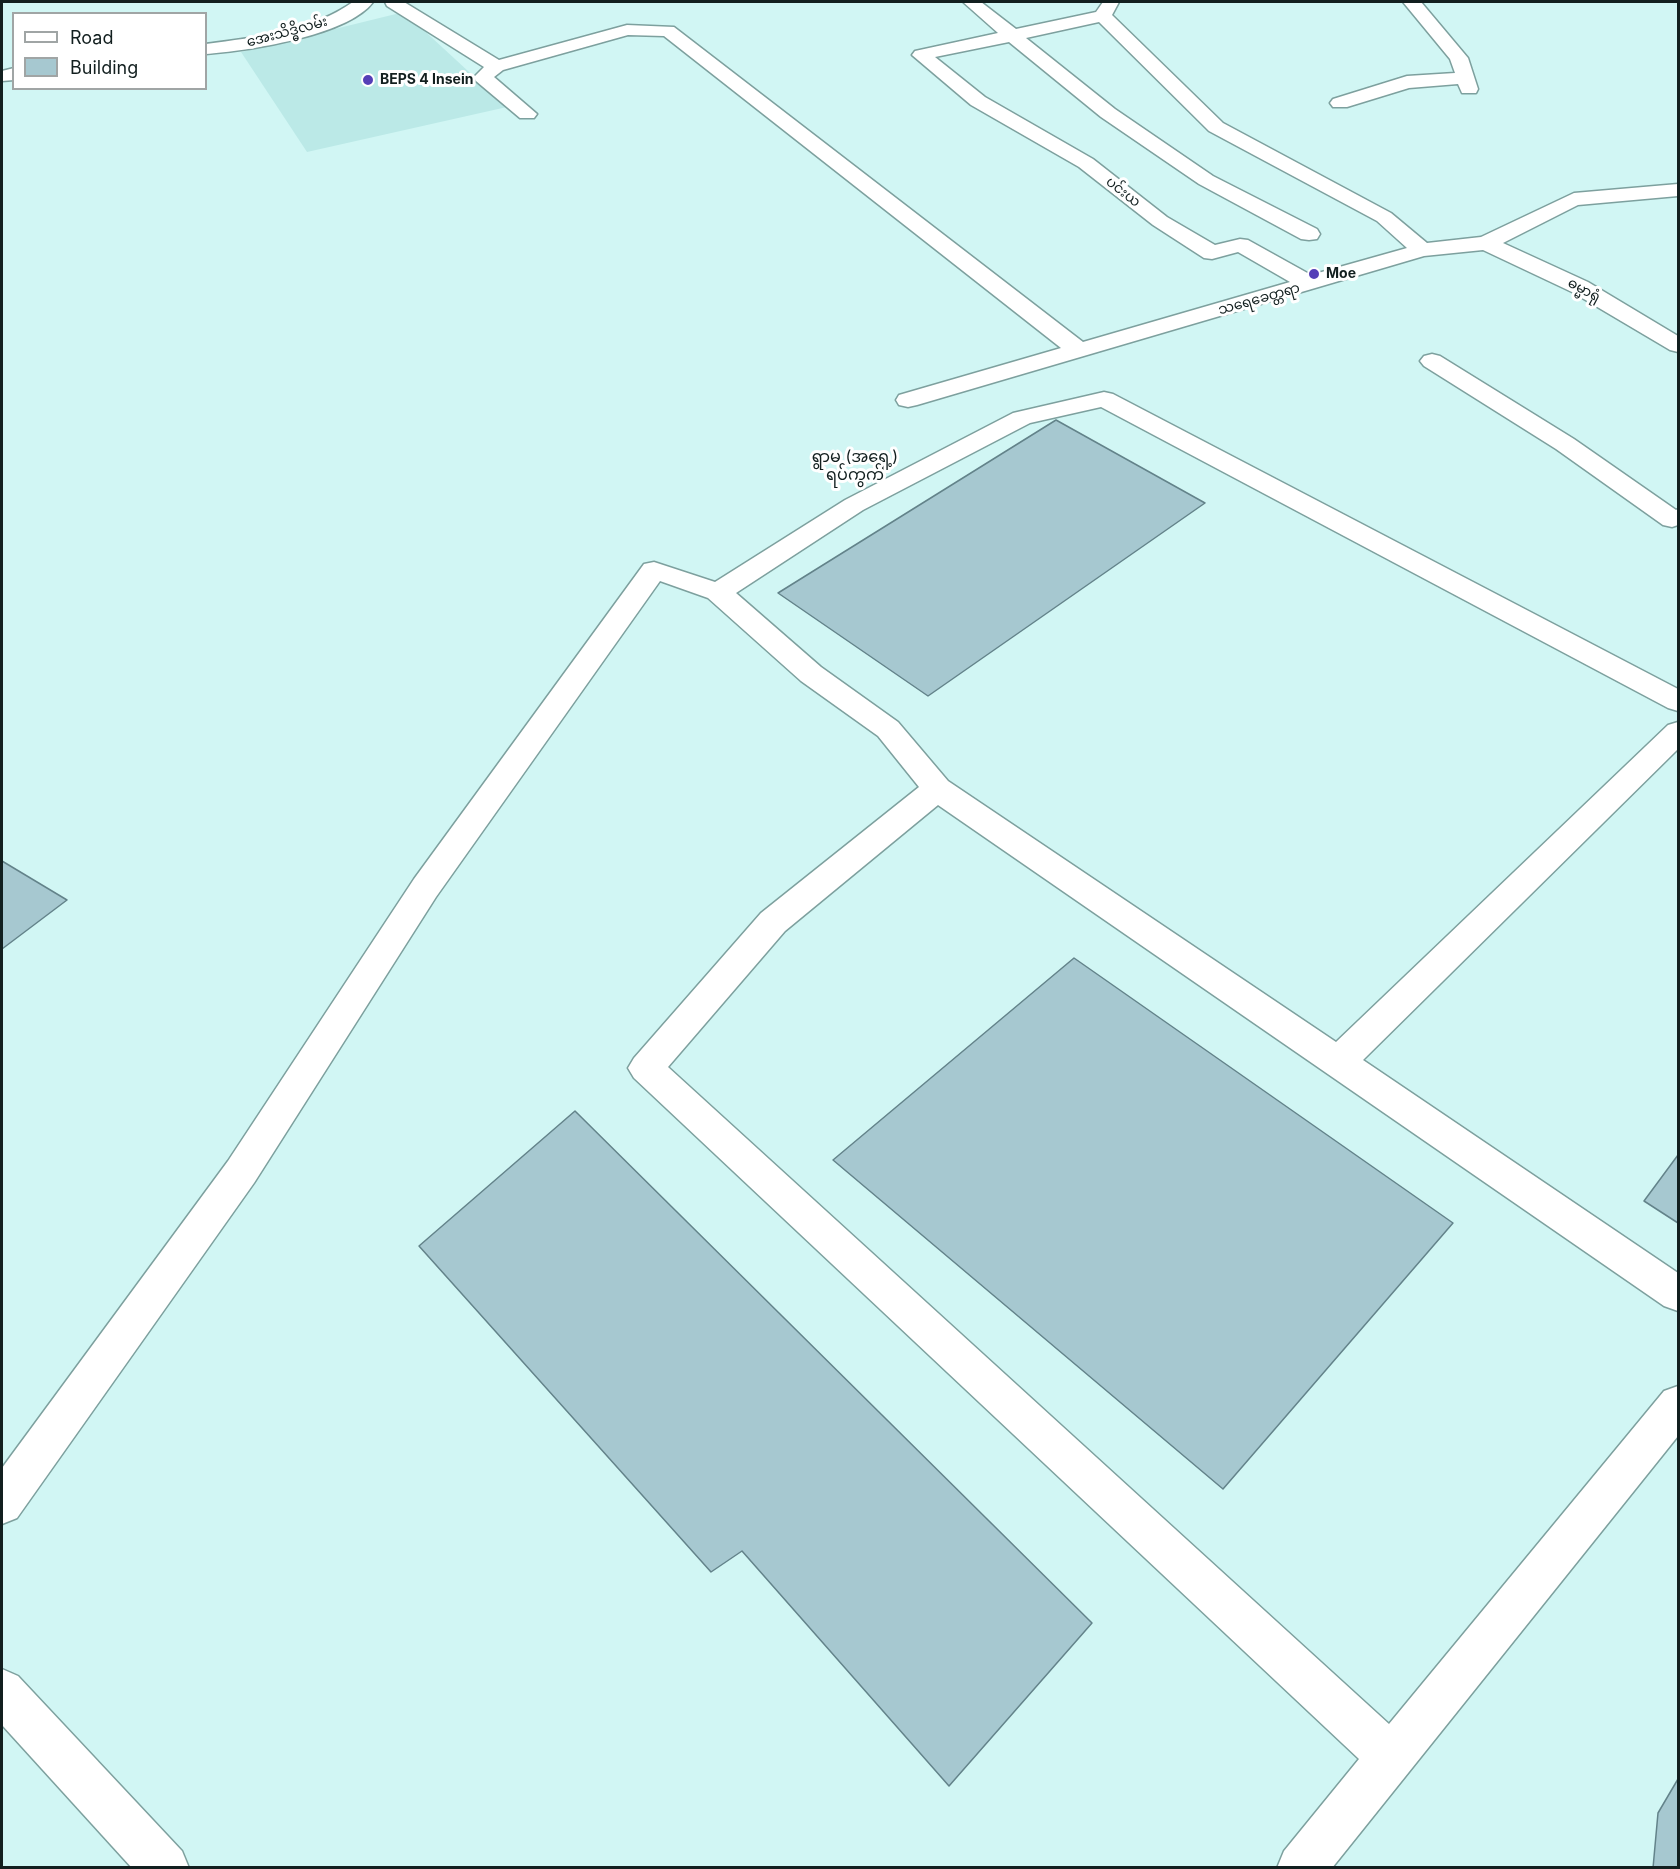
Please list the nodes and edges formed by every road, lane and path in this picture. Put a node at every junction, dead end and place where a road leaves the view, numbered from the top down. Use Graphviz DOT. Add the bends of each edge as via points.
graph roads {
  1 [pos="364,2"];
  2 [pos="393,2"];
  3 [pos="971,2"];
  4 [pos="1412,2"];
  5 [pos="327,6"];
  6 [pos="1107,9"];
  7 [pos="348,15"];
  8 [pos="1012,36"];
  9 [pos="207,49"];
  10 [pos="496,66"];
  11 [pos="1340,103"];
  12 [pos="527,114"];
  13 [pos="1678,190"];
  14 [pos="1309,234"];
  15 [pos="1486,243"];
  16 [pos="1422,250"];
  17 [pos="1310,284"];
  18 [pos="1678,345"];
  19 [pos="1080,351"];
  20 [pos="1432,361"];
  21 [pos="908,400"];
  22 [pos="1678,517"];
  23 [pos="718,592"];
  24 [pos="1678,701"];
  25 [pos="1678,732"];
  26 [pos="937,789"];
  27 [pos="1338,1062"];
  28 [pos="1678,1294"];
  29 [pos="1678,1405"];
  30 [pos="2,1503"];
  31 [pos="2,1692"];
  32 [pos="1391,1757"];
  33 [pos="165,1868"];
  34 [pos="1301,1868"];
  1 -- 7 [label="street, အေးသိဒ္ဓိလမ်း"];
  2 -- 10 [label="street"];
  3 -- 8 [label="street"];
  4 -- 11 [label="street" via="1459,58 1467,84 1407,82"];
  5 -- 7 [label="street"];
  6 -- 8 [label="street"];
  6 -- 16 [label="street" via="1216,127 1384,217"];
  7 -- 9 [label="street, အေးသိဒ္ဓိလမ်း" via="303,31"];
  8 -- 14 [label="street" via="1108,113 1206,180"];
  8 -- 17 [label="street, ပင်းယ" via="921,55 978,101 1086,163 1160,221 1212,253 1240,245"];
  10 -- 12 [label="street" via="483,77"];
  10 -- 19 [label="street" via="627,30 668,31"];
  13 -- 15 [label="street, သရေခေတ္တရာ" via="1574,199"];
  15 -- 16 [label="street, သရေခေတ္တရာ"];
  15 -- 18 [label="street, ဓမ္မာရုံ" via="1580,287"];
  16 -- 17 [label="street, သရေခေတ္တရာ"];
  17 -- 19 [label="street, သရေခေတ္တရာ"];
  19 -- 21 [label="street, သရေခေတ္တရာ"];
  20 -- 22 [label="street" via="1565,444 1672,519"];
  23 -- 24 [label="street" via="855,506 1022,418 1104,399"];
  23 -- 26 [label="street" via="811,674 888,729"];
  23 -- 30 [label="street" via="654,570 425,888 241,1172"];
  25 -- 27 [label="street"];
  26 -- 27 [label="street"];
  26 -- 32 [label="street" via="773,922 646,1068"];
  27 -- 28 [label="street"];
  29 -- 32 [label="street"];
  31 -- 33 [label="street"];
  32 -- 34 [label="street"];
}
